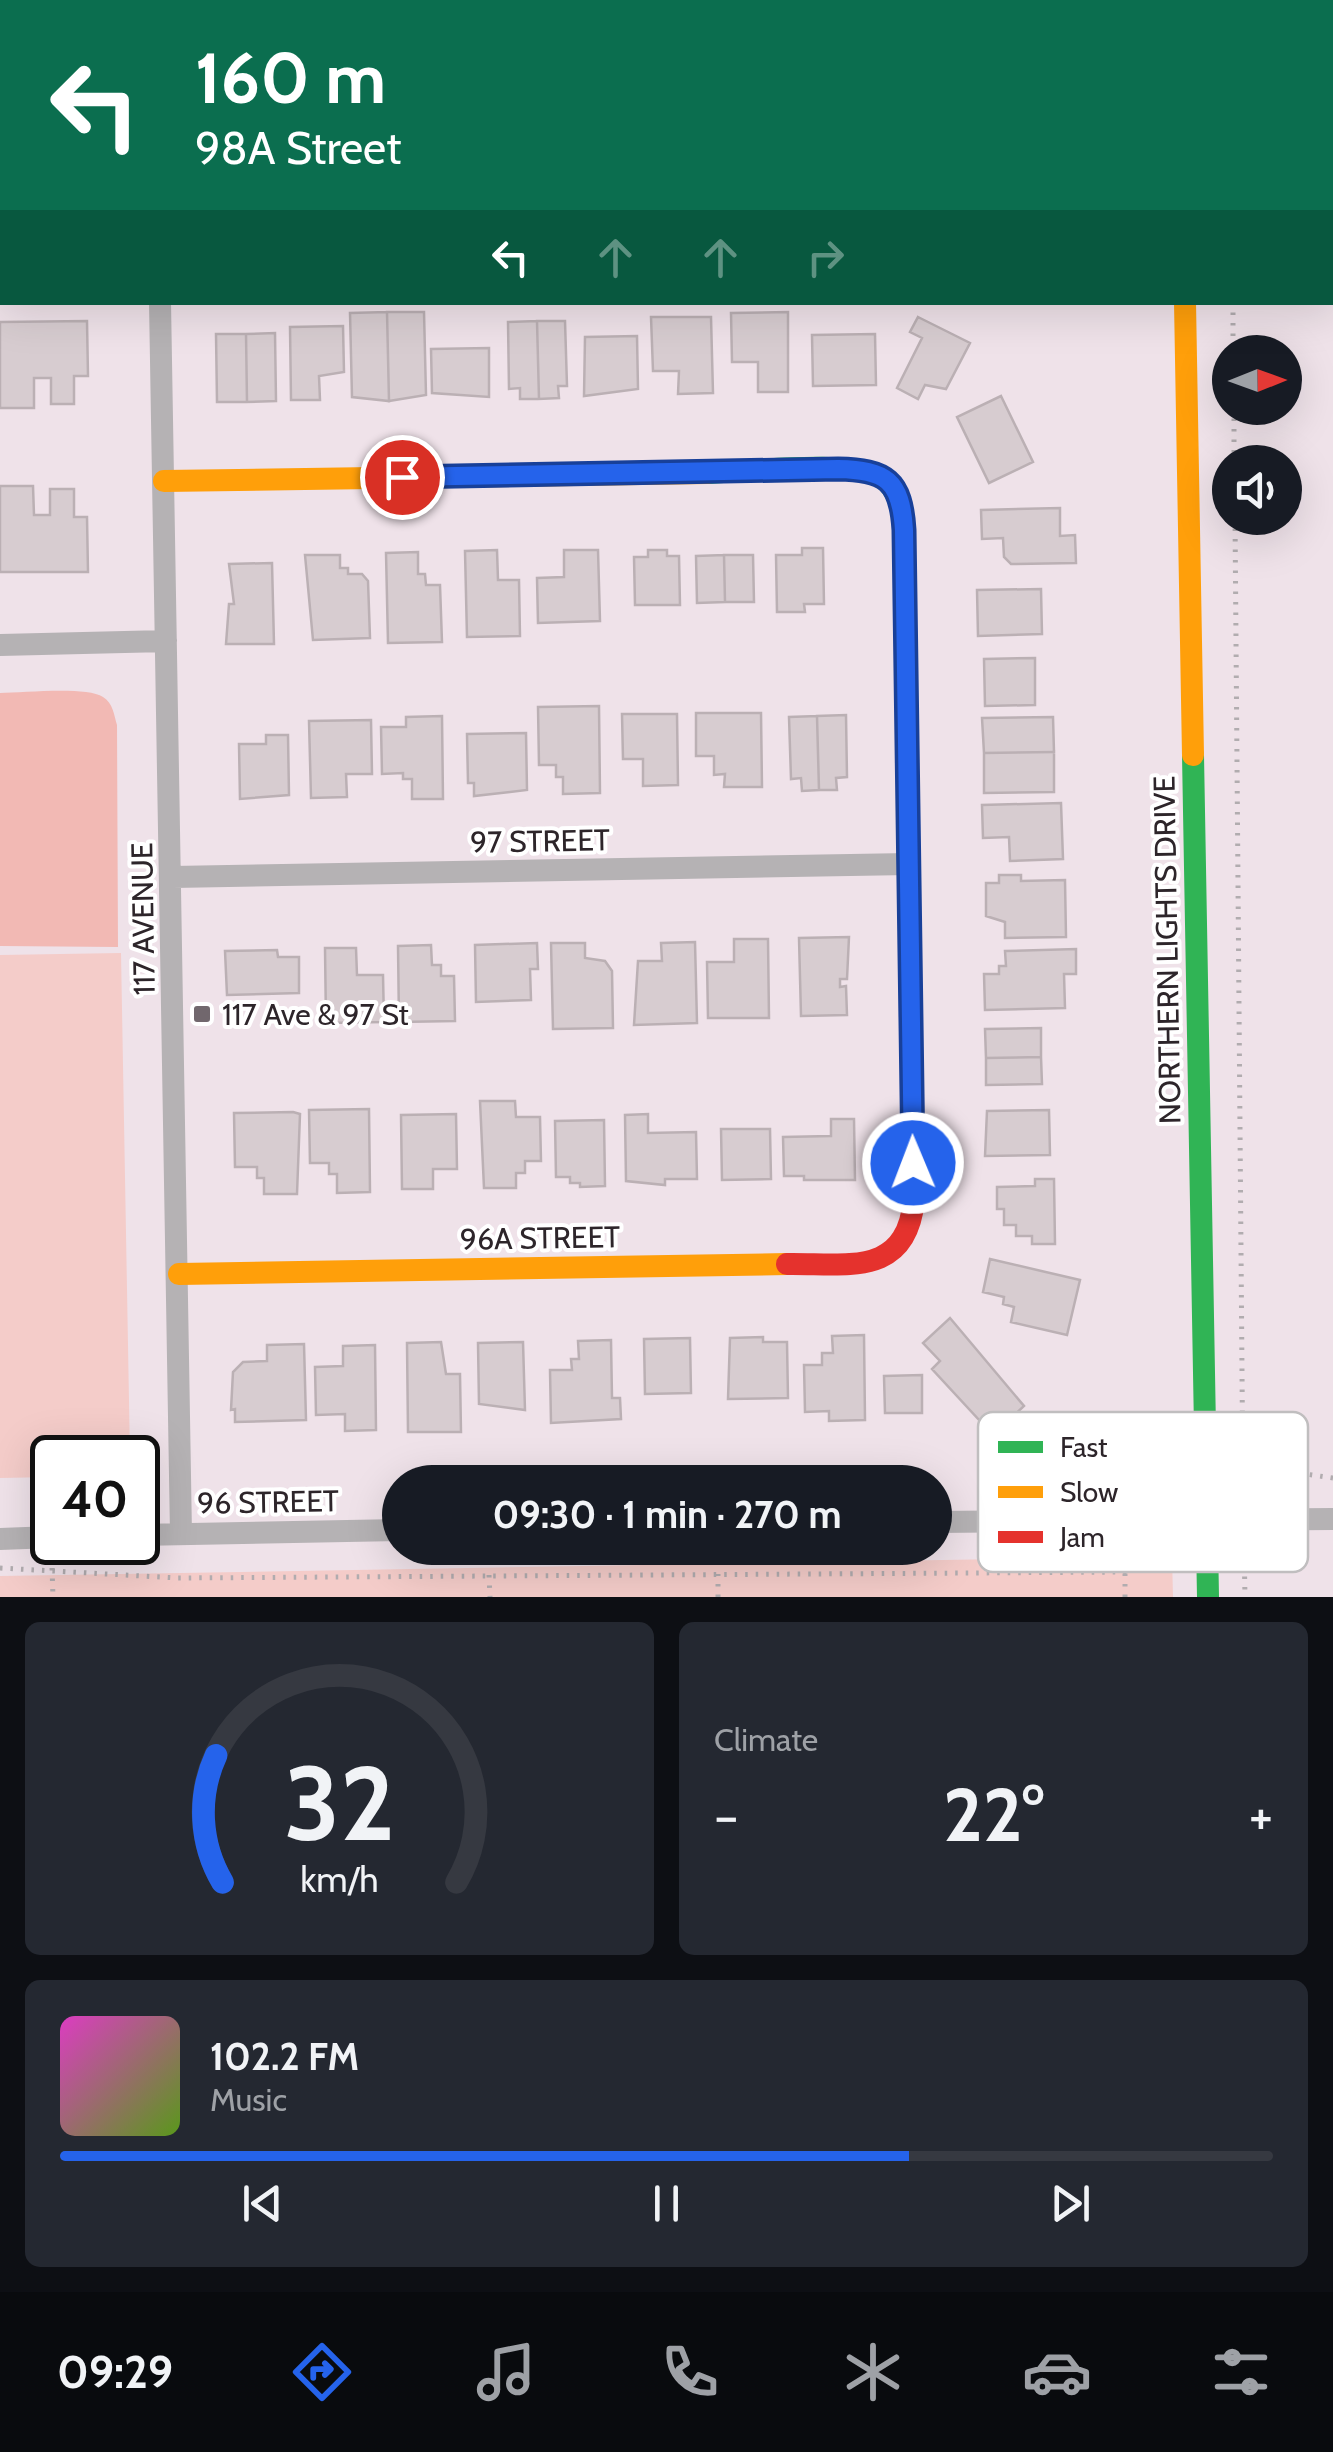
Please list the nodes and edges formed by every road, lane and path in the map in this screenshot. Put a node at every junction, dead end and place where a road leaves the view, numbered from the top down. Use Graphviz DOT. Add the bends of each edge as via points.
graph roads {
  1 [pos="160,305"];
  2 [pos="1185,305"];
  3 [pos="1233,305"];
  4 [pos="1233,335"];
  5 [pos="164,482"];
  6 [pos="1235,535"];
  7 [pos="166,642"];
  8 [pos="0,645"];
  9 [pos="909,864"];
  10 [pos="173,877"];
  11 [pos="178,1274"];
  12 [pos="1205,1412"];
  13 [pos="1243,1412"];
  14 [pos="1308,1477"];
  15 [pos="1333,1478"];
  16 [pos="1308,1519"];
  17 [pos="1333,1519"];
  18 [pos="978,1521"];
  19 [pos="952,1522"];
  20 [pos="382,1530"];
  21 [pos="160,1534"];
  22 [pos="181,1534"];
  23 [pos="30,1538"];
  24 [pos="0,1539"];
  25 [pos="0,1568"];
  26 [pos="52,1568"];
  27 [pos="1125,1572"];
  28 [pos="1208,1572"];
  29 [pos="1245,1572"];
  30 [pos="718,1574"];
  31 [pos="489,1575"];
  32 [pos="53,1597"];
  33 [pos="490,1597"];
  34 [pos="718,1597"];
  35 [pos="1125,1597"];
  36 [pos="1208,1597"];
  37 [pos="1246,1597"];
  1 -- 5 [label="street, 117 AVENUE"];
  2 -- 12 [label="street, NORTHERN LIGHTS DRIVE"];
  3 -- 4 [label="path"];
  5 -- 7 [label="street, 117 AVENUE"];
  5 -- 9 [label="street" via="838,469 867,470 888,480 902,501 904,530"];
  6 -- 13 [label="path"];
  7 -- 8 [label="street"];
  7 -- 10 [label="street, 117 AVENUE"];
  9 -- 10 [label="street, 97 STREET"];
  9 -- 11 [label="street, 96A STREET" via="914,1200 912,1228 900,1251 851,1263"];
  10 -- 11 [label="street, 117 AVENUE"];
  11 -- 22 [label="street, 117 AVENUE"];
  14 -- 15 [label="path"];
  16 -- 17 [label="street"];
  18 -- 19 [label="street"];
  20 -- 22 [label="street, 96 STREET"];
  21 -- 22 [label="street, 96 STREET"];
  23 -- 24 [label="street"];
  25 -- 26 [label="path"];
  26 -- 31 [label="path" via="178,1578"];
  26 -- 32 [label="path"];
  27 -- 30 [label="path"];
  27 -- 35 [label="path"];
  28 -- 36 [label="street, NORTHERN LIGHTS DRIVE"];
  29 -- 37 [label="path"];
  30 -- 31 [label="path"];
  30 -- 34 [label="path"];
  31 -- 33 [label="path"];
}
